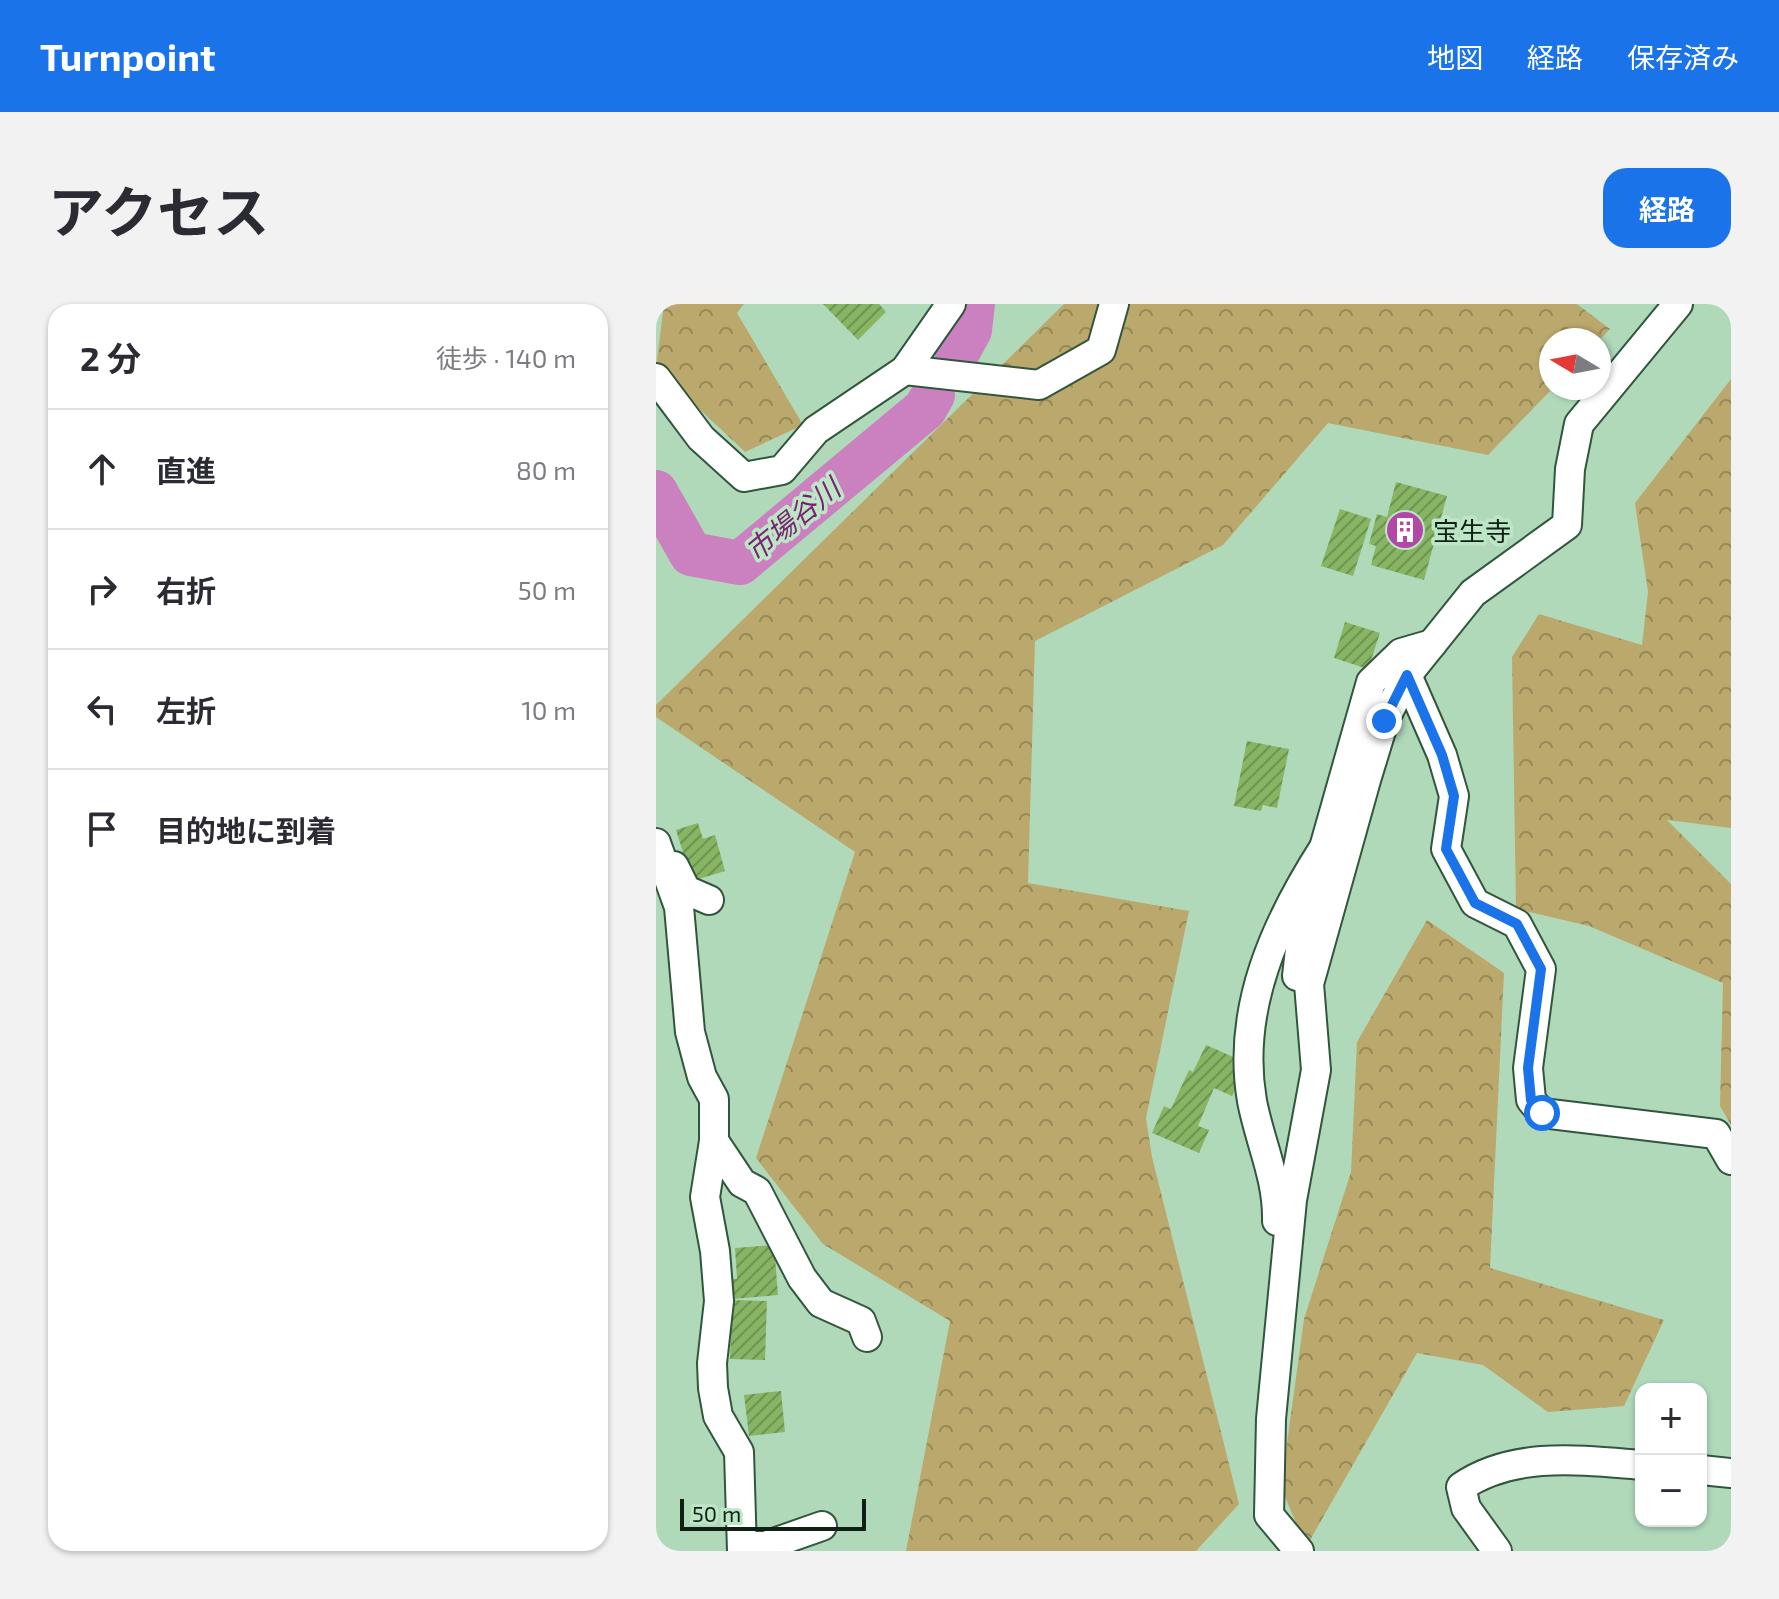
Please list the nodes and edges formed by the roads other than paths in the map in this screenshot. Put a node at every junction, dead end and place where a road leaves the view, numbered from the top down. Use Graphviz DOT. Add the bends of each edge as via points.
graph roads {
  1 [pos="951,304"];
  2 [pos="1114,304"];
  3 [pos="1678,304"];
  4 [pos="905,370"];
  5 [pos="656,378"];
  6 [pos="1432,644"];
  7 [pos="1407,675"];
  8 [pos="1325,846"];
  9 [pos="658,847"];
  10 [pos="709,900"];
  11 [pos="1311,1004"];
  12 [pos="714,1141"];
  13 [pos="1731,1160"];
  14 [pos="1280,1319"];
  15 [pos="867,1337"];
  16 [pos="1635,1465"];
  17 [pos="1707,1471"];
  18 [pos="1731,1473"];
  19 [pos="822,1526"];
  20 [pos="742,1548"];
  21 [pos="1299,1551"];
  22 [pos="1497,1551"];
  1 -- 4 [label="street"];
  2 -- 4 [label="street" via="1101,350 1039,385"];
  3 -- 6 [label="street" via="1579,424 1567,525 1473,593"];
  4 -- 5 [label="street" via="816,430 782,470 744,477 701,438"];
  6 -- 7 [label="street"];
  6 -- 8 [label="street" via="1401,653 1371,682"];
  7 -- 11 [label="street" via="1384,721 1371,765 1309,984"];
  7 -- 13 [label="street" via="1454,796 1446,849 1475,903 1517,924 1541,969 1528,1068 1531,1100 1542,1113 1716,1134"];
  8 -- 11 [label="street" via="1301,940 1297,982"];
  8 -- 14 [label="street" via="1294,894 1272,947 1257,986 1250,1029 1253,1103 1276,1183 1272,1277"];
  9 -- 10 [label="street" via="686,890"];
  9 -- 12 [label="street" via="679,907 690,1032 714,1099"];
  11 -- 14 [label="street" via="1316,1070 1292,1200"];
  12 -- 15 [label="street" via="742,1183 757,1191 787,1252 821,1303 861,1321"];
  12 -- 20 [label="street" via="705,1197 719,1301 713,1388 718,1416 739,1452"];
  14 -- 21 [label="street" via="1269,1515"];
  16 -- 22 [label="street" via="1553,1459 1482,1473 1461,1487 1466,1508"];
  17 -- 18 [label="street"];
  19 -- 20 [label="street" via="765,1546"];
}
